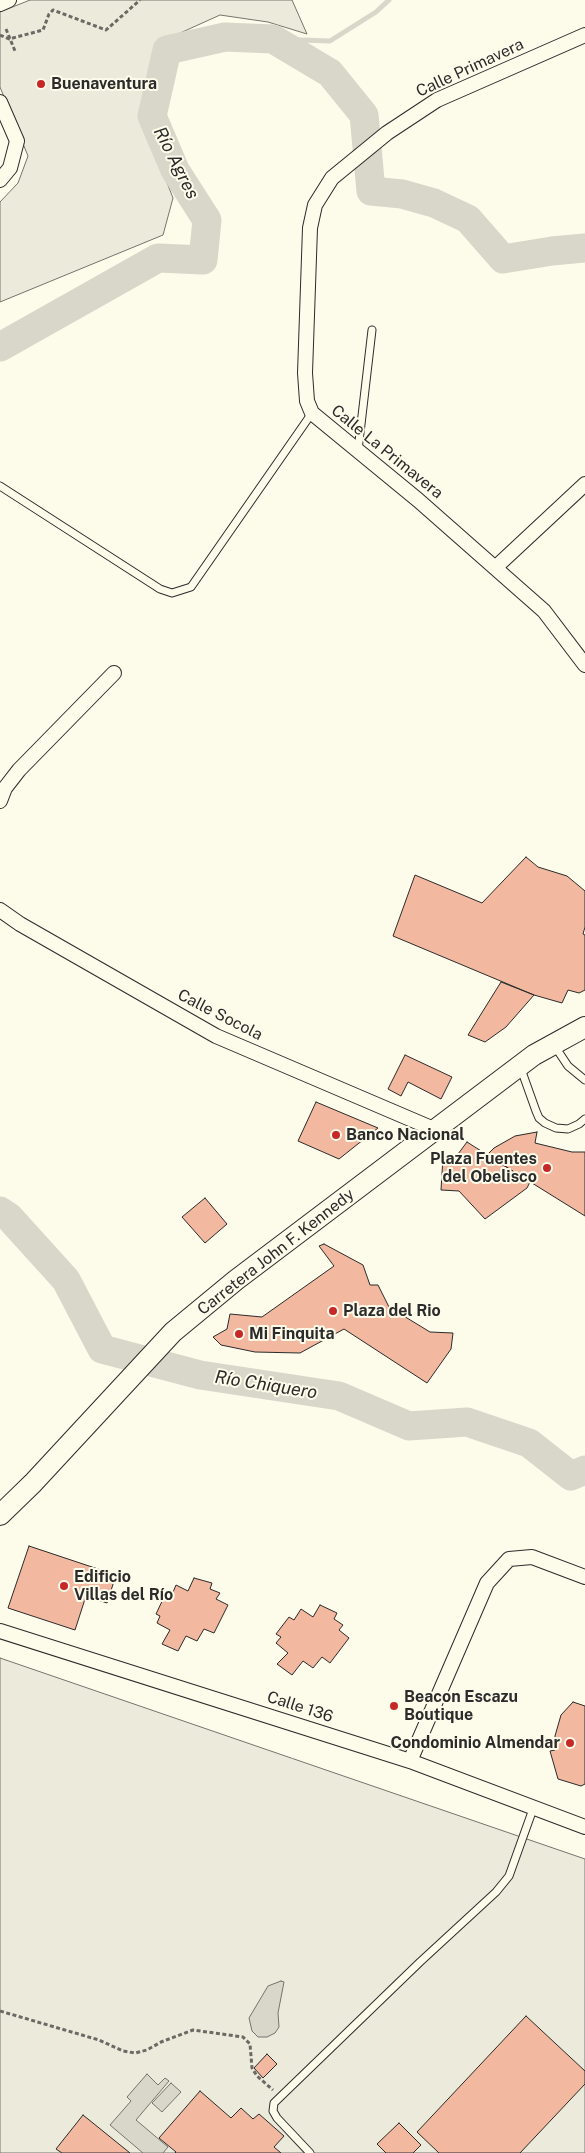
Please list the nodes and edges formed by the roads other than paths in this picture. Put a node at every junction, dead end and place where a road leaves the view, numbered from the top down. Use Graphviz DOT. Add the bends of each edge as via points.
graph roads {
  1 [pos="9,0"];
  2 [pos="0,4"];
  3 [pos="585,36"];
  4 [pos="0,102"];
  5 [pos="351,161"];
  6 [pos="0,180"];
  7 [pos="372,330"];
  8 [pos="312,413"];
  9 [pos="358,450"];
  10 [pos="585,484"];
  11 [pos="0,486"];
  12 [pos="496,566"];
  13 [pos="585,665"];
  14 [pos="114,673"];
  15 [pos="0,801"];
  16 [pos="0,910"];
  17 [pos="585,1027"];
  18 [pos="554,1044"];
  19 [pos="520,1066"];
  20 [pos="585,1080"];
  21 [pos="585,1118"];
  22 [pos="436,1130"];
  23 [pos="0,1515"];
  24 [pos="585,1576"];
  25 [pos="0,1631"];
  26 [pos="410,1761"];
  27 [pos="533,1808"];
  28 [pos="585,1827"];
  29 [pos="310,2153"];
  1 -- 2 [label="street"];
  3 -- 5 [label="street, Calle Primavera" via="437,100 387,132"];
  4 -- 6 [label="street" via="17,141 10,168"];
  5 -- 8 [label="street, Calle La Primavera" via="332,178 315,205 310,228 305,373 307,401"];
  7 -- 9 [label="lane"];
  8 -- 9 [label="street, Calle La Primavera"];
  8 -- 11 [label="lane" via="191,587 172,593 160,589"];
  9 -- 12 [label="street, Calle La Primavera"];
  10 -- 12 [label="street"];
  12 -- 13 [label="street, Calle La Primavera" via="544,612"];
  14 -- 15 [label="street" via="19,770 5,788"];
  16 -- 22 [label="street, Calle Socola" via="216,1036"];
  17 -- 18 [label="main road, Carretera John F. Kennedy"];
  18 -- 19 [label="main road, Carretera John F. Kennedy"];
  18 -- 20 [label="lane" via="568,1066"];
  19 -- 21 [label="lane" via="539,1118 545,1123 568,1129"];
  19 -- 22 [label="main road, Carretera John F. Kennedy"];
  22 -- 23 [label="main road, Carretera John F. Kennedy" via="236,1280 173,1332 34,1483"];
  24 -- 26 [label="street" via="532,1557 509,1559 487,1583"];
  25 -- 26 [label="street, Calle 136"];
  26 -- 27 [label="street, Calle 136"];
  27 -- 28 [label="street, Calle 136"];
  27 -- 29 [label="lane" via="509,1876 496,1892 274,2103 273,2111 277,2118"];
}
